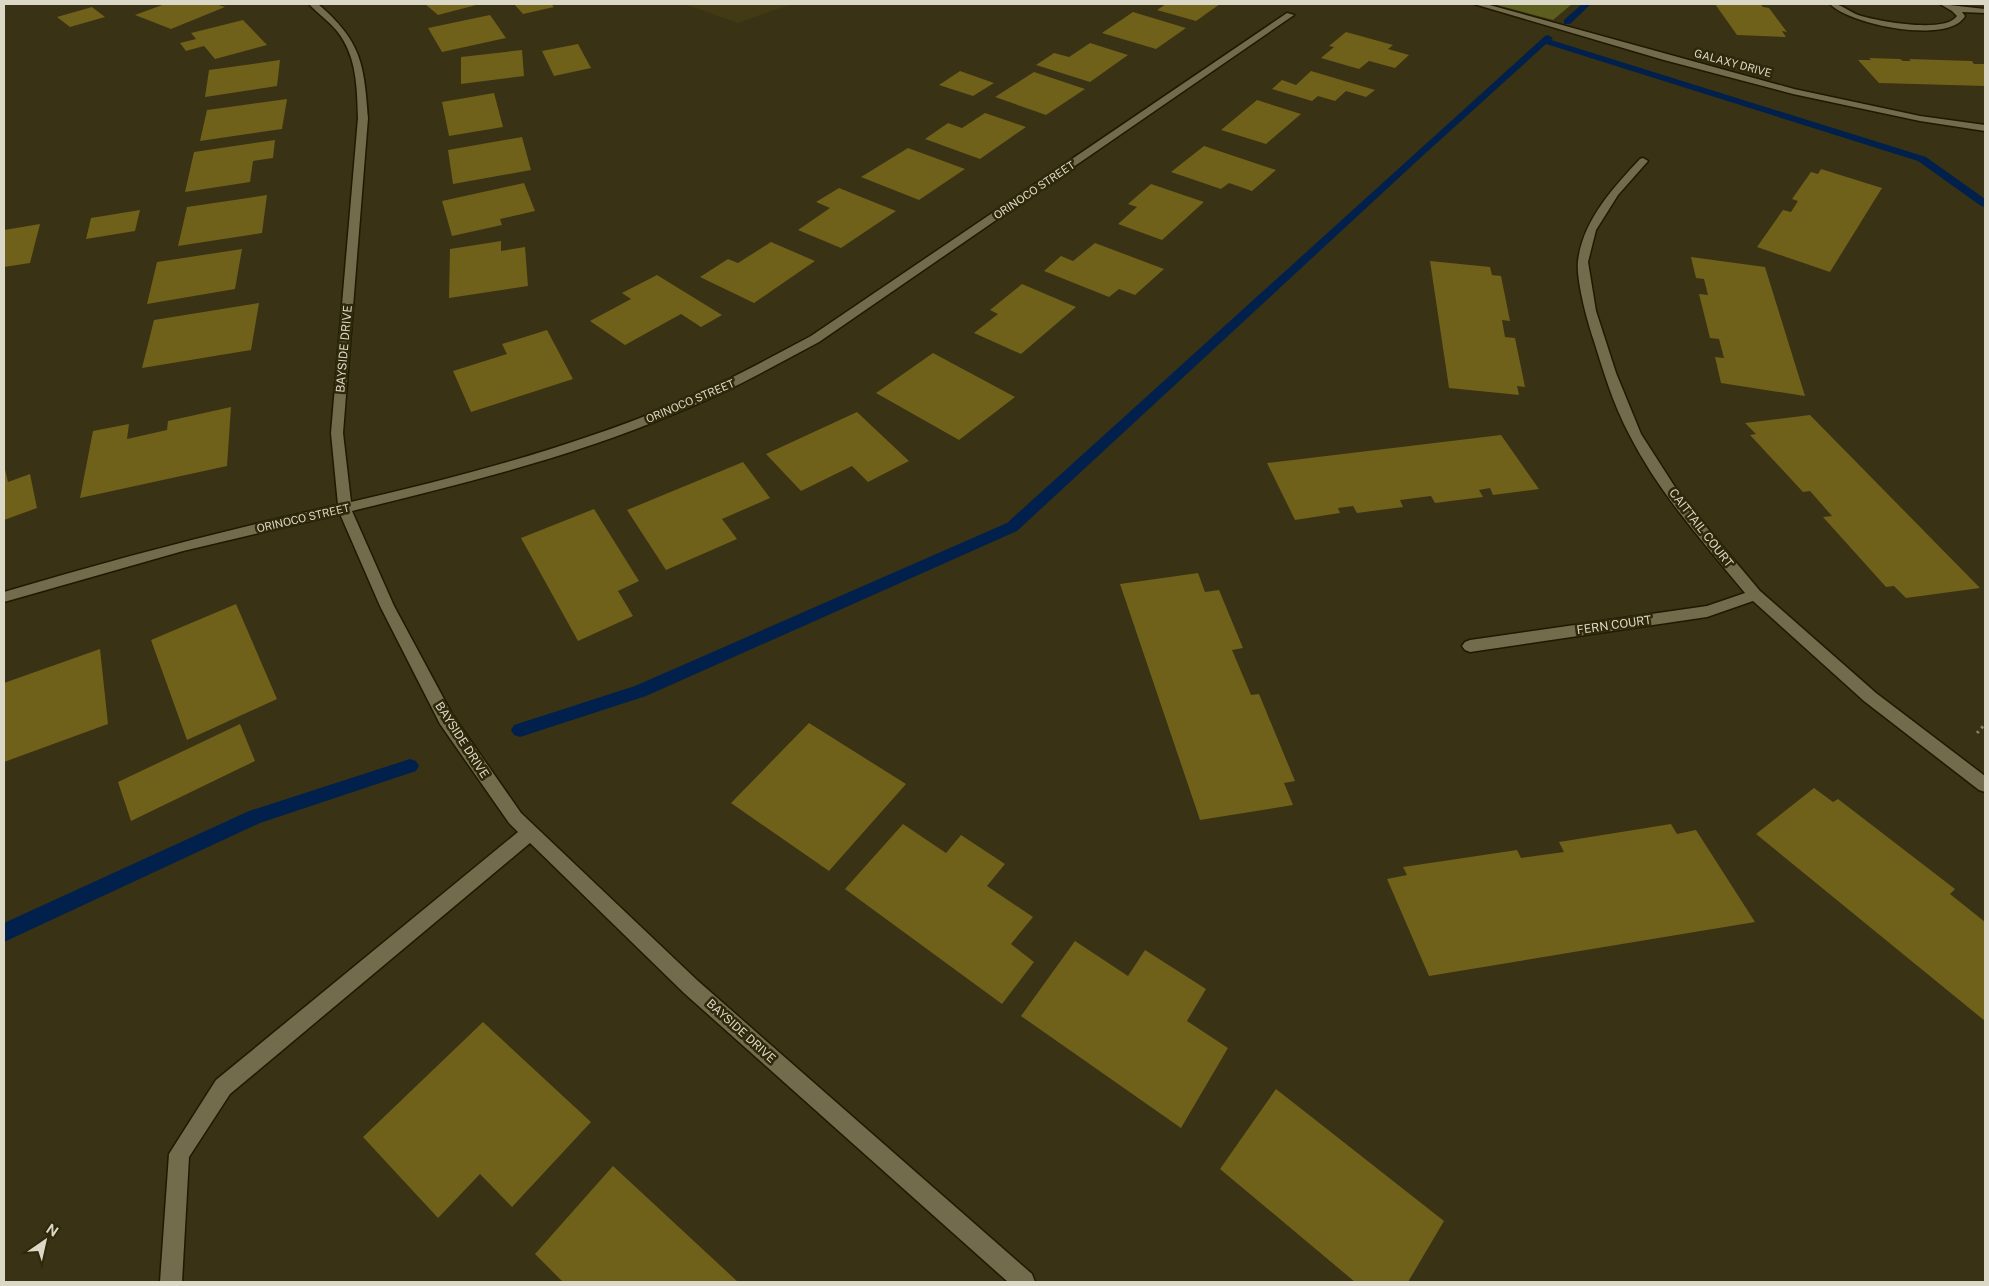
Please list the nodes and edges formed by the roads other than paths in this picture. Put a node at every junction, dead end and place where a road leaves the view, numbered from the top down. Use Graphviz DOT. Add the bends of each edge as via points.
graph roads {
  1 [pos="314,4"];
  2 [pos="1478,4"];
  3 [pos="1834,4"];
  4 [pos="1944,4"];
  5 [pos="1955,9"];
  6 [pos="1985,11"];
  7 [pos="1290,15"];
  8 [pos="1985,128"];
  9 [pos="1643,161"];
  10 [pos="345,509"];
  11 [pos="1755,594"];
  12 [pos="4,597"];
  13 [pos="1470,646"];
  14 [pos="1985,786"];
  15 [pos="530,833"];
  16 [pos="171,1282"];
  17 [pos="1024,1282"];
  1 -- 10 [label="street, BAYSIDE DRIVE" via="339,26 352,46 360,68 363,118 337,433"];
  2 -- 8 [label="street, GALAXY DRIVE" via="1862,108"];
  3 -- 5 [label="street" via="1847,14 1899,26 1949,25 1958,22 1961,16"];
  4 -- 5 [label="street"];
  5 -- 6 [label="street"];
  7 -- 10 [label="street, ORINOCO STREET" via="866,305 748,375 672,410 594,440 499,469"];
  9 -- 11 [label="street, CAITTAIL COURT" via="1614,193 1591,230 1583,262 1590,312 1635,434 1677,501"];
  10 -- 12 [label="street, ORINOCO STREET" via="125,560"];
  10 -- 15 [label="street, BAYSIDE DRIVE" via="387,606 446,719 515,818"];
  11 -- 13 [label="street, FERN COURT" via="1707,611"];
  11 -- 14 [label="street, CAITTAIL COURT" via="1870,697"];
  15 -- 16 [label="street" via="224,1087 179,1154"];
  15 -- 17 [label="street, BAYSIDE DRIVE" via="691,987"];
}
